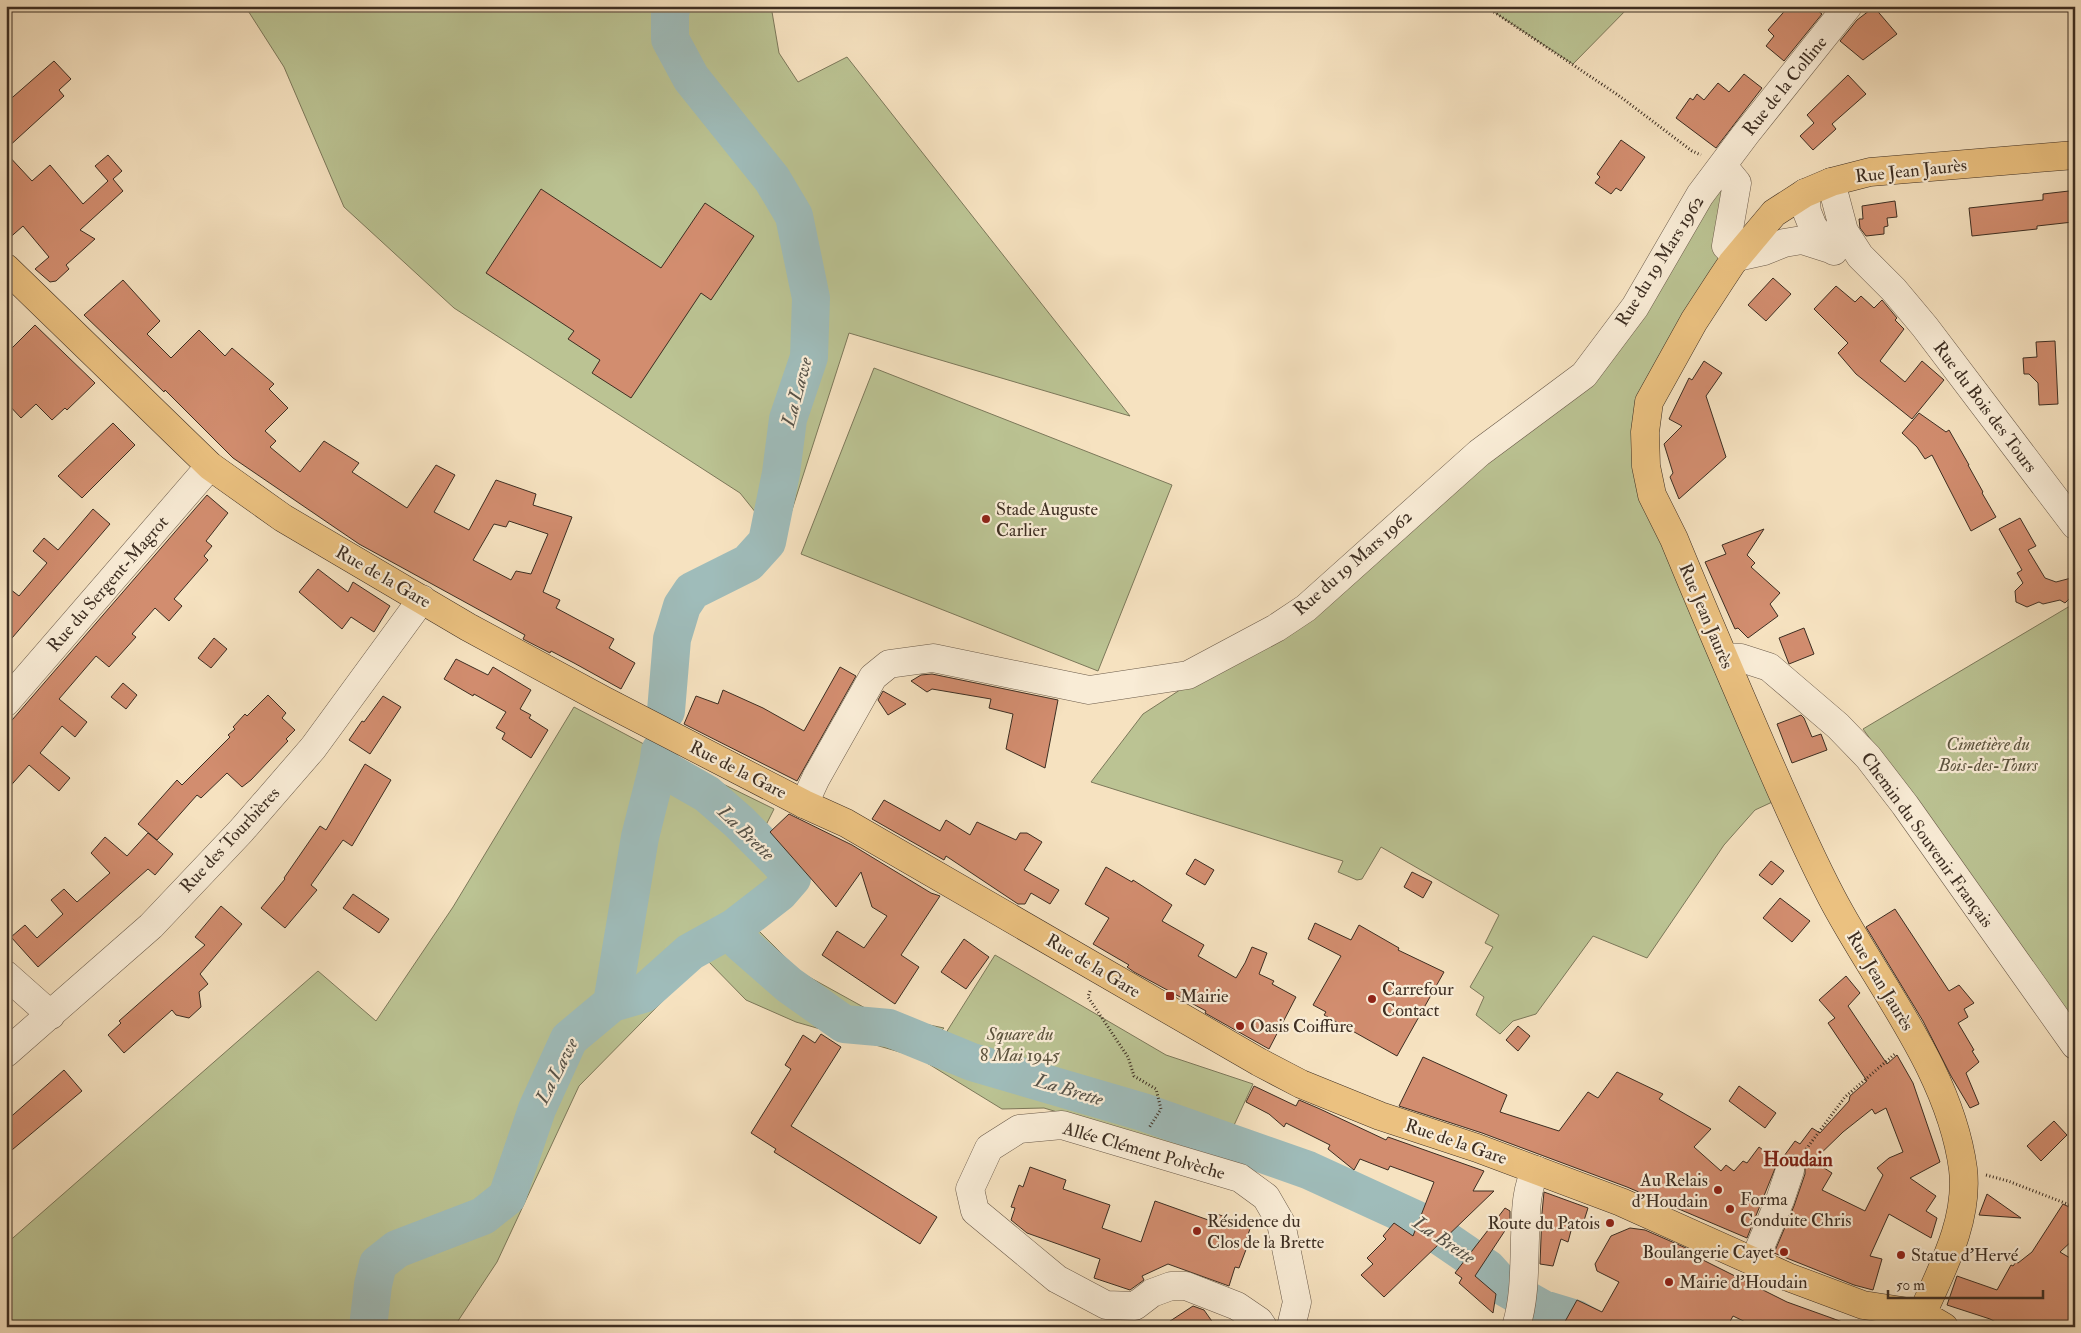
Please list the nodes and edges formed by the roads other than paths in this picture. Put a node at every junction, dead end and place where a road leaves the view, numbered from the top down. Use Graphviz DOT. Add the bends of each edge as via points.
graph roads {
  1 [pos="1848,6"];
  2 [pos="2075,155"];
  3 [pos="1723,166"];
  4 [pos="1831,182"];
  5 [pos="1805,193"];
  6 [pos="1830,249"];
  7 [pos="1736,257"];
  8 [pos="6,268"];
  9 [pos="1894,290"];
  10 [pos="210,466"];
  11 [pos="2075,525"];
  12 [pos="422,599"];
  13 [pos="1724,657"];
  14 [pos="6,702"];
  15 [pos="804,804"];
  16 [pos="6,975"];
  17 [pos="51,1015"];
  18 [pos="2075,1045"];
  19 [pos="6,1053"];
  20 [pos="1536,1170"];
  21 [pos="1790,1170"];
  22 [pos="1754,1261"];
  23 [pos="1520,1308"];
  24 [pos="1927,1323"];
  25 [pos="1263,1327"];
  26 [pos="1291,1327"];
  1 -- 3 [label="street, Rue de la Colline"];
  2 -- 4 [label="main road, Rue Jean Jaurès" via="1870,172"];
  3 -- 7 [label="street" via="1737,183 1726,246"];
  3 -- 15 [label="street, Rue du 19 Mars 1962" via="1700,195 1635,307 1584,375 1479,453 1306,608 1276,628 1188,675 1089,690 933,658 890,664 873,676"];
  4 -- 5 [label="main road, Rue Jean Jaurès"];
  4 -- 9 [label="street" via="1844,231 1860,256"];
  5 -- 6 [label="street" via="1813,227"];
  5 -- 7 [label="main road, Rue Jean Jaurès" via="1774,213"];
  6 -- 7 [label="street" via="1802,240"];
  6 -- 9 [label="street"];
  7 -- 13 [label="main road, Rue Jean Jaurès" via="1694,320 1649,402 1645,432 1646,466 1652,495"];
  8 -- 10 [label="main road, Rue de la Gare"];
  9 -- 11 [label="street, Rue du Bois des Tours"];
  10 -- 12 [label="main road, Rue de la Gare" via="282,518"];
  10 -- 14 [label="street, Rue du Sergent-Magrot"];
  12 -- 15 [label="main road, Rue de la Gare" via="603,700"];
  12 -- 17 [label="street, Rue des Tourbières" via="313,748 241,831 151,926"];
  13 -- 18 [label="street, Chemin du Souvenir Français" via="1741,658 1769,667 1838,726 1868,757"];
  13 -- 24 [label="main road, Rue Jean Jaurès" via="1805,845 1870,967 1916,1041 1950,1112 1961,1157 1964,1193 1958,1225"];
  15 -- 20 [label="main road, Rue de la Gare" via="846,823 1301,1084 1380,1116"];
  16 -- 17 [label="street"];
  17 -- 19 [label="street, Rue des Tourbières"];
  20 -- 22 [label="main road, Rue de la Gare" via="1622,1202"];
  20 -- 23 [label="street" via="1529,1182 1526,1206"];
  21 -- 22 [label="street"];
  22 -- 24 [label="main road, Rue de la Gare" via="1863,1305"];
  25 -- 26 [label="street, Allée Clément Polvèche" via="1236,1306 1186,1286 1171,1286 1152,1293 1135,1306 1106,1305 1057,1279 976,1212 970,1189 989,1148 1019,1129 1062,1125 1240,1178 1266,1197 1282,1223 1297,1302"];
}
